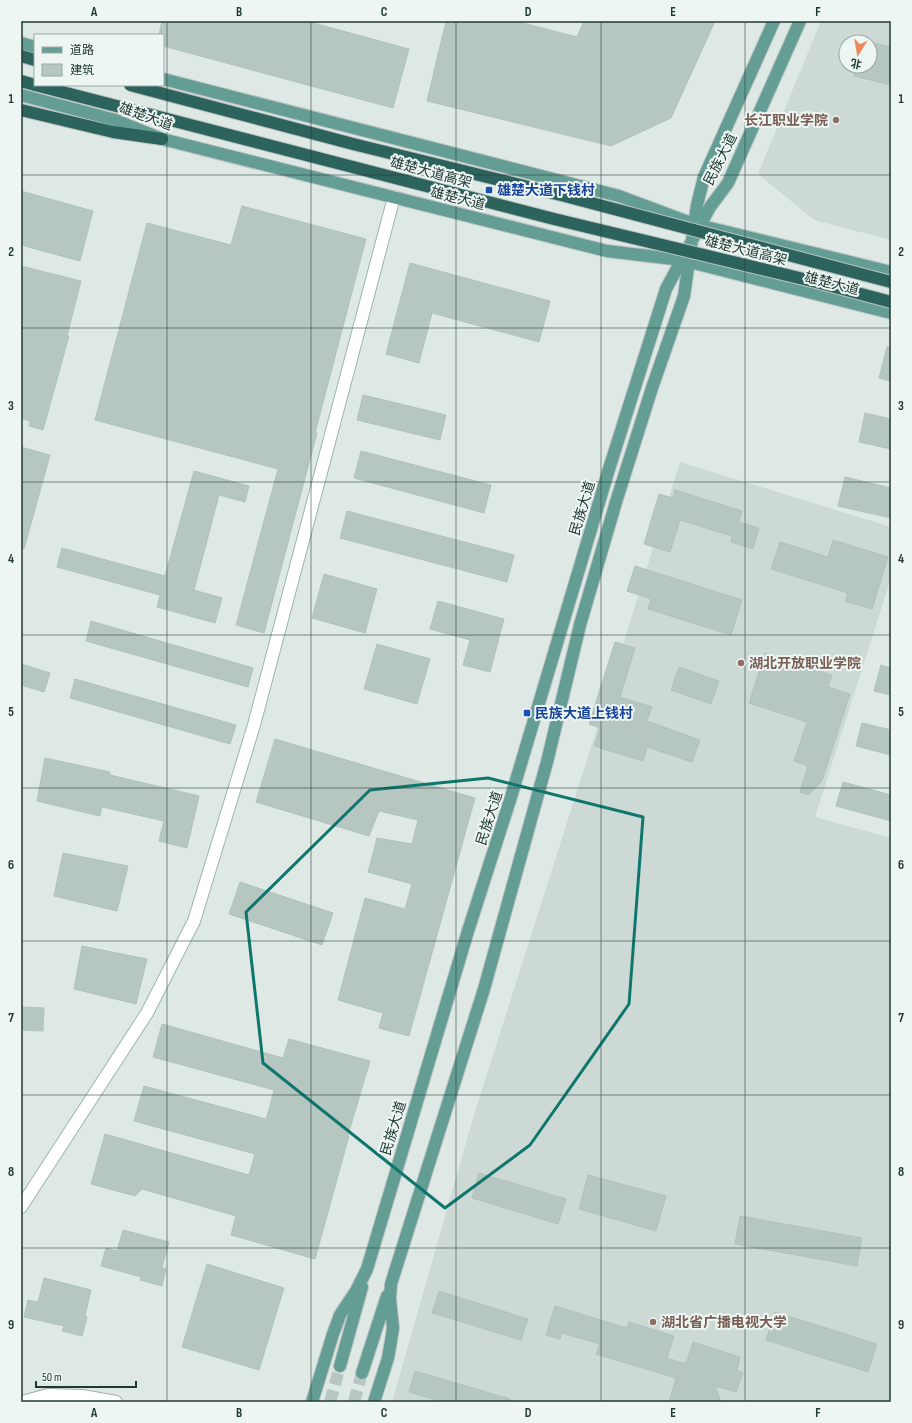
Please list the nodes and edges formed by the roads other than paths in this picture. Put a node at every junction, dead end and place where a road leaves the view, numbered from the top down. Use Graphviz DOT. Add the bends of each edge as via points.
graph roads {
  1 [pos="774,21"];
  2 [pos="800,21"];
  3 [pos="21,43"];
  4 [pos="34,47"];
  5 [pos="21,56"];
  6 [pos="34,60"];
  7 [pos="164,80"];
  8 [pos="21,81"];
  9 [pos="34,85"];
  10 [pos="39,86"];
  11 [pos="134,86"];
  12 [pos="21,95"];
  13 [pos="21,110"];
  14 [pos="162,139"];
  15 [pos="394,198"];
  16 [pos="697,225"];
  17 [pos="685,261"];
  18 [pos="891,272"];
  19 [pos="891,282"];
  20 [pos="891,302"];
  21 [pos="891,314"];
  22 [pos="21,1205"];
  23 [pos="367,1269"];
  24 [pos="391,1284"];
  25 [pos="340,1366"];
  26 [pos="362,1373"];
  27 [pos="22,1402"];
  28 [pos="116,1402"];
  29 [pos="312,1402"];
  30 [pos="374,1402"];
  1 -- 16 [label="main road, 民族大道" via="704,177 697,205"];
  2 -- 16 [label="main road, 民族大道" via="728,184"];
  3 -- 4 [label="main road"];
  5 -- 6 [label="highway"];
  7 -- 16 [label="main road, 雄楚大道" via="619,196"];
  8 -- 9 [label="highway, 雄楚大道高架"];
  10 -- 20 [label="highway, 雄楚大道高架, bridge" via="547,217"];
  11 -- 19 [label="highway, 雄楚大道高架, bridge"];
  12 -- 14 [label="main road, 雄楚大道" via="115,120"];
  13 -- 14 [label="highway" via="113,132"];
  14 -- 15 [label="main road, 雄楚大道"];
  15 -- 17 [label="main road, 雄楚大道" via="607,251"];
  15 -- 22 [label="street" via="254,725 194,921 147,1013"];
  16 -- 17 [label="main road, 民族大道"];
  16 -- 18 [label="main road, 雄楚大道"];
  17 -- 21 [label="main road, 雄楚大道"];
  17 -- 23 [label="main road, 民族大道" via="666,289 609,469"];
  17 -- 24 [label="main road, 民族大道" via="684,296 649,396 580,625 547,762 484,989"];
  23 -- 25 [label="main road"];
  23 -- 29 [label="main road, 民族大道" via="340,1315"];
  24 -- 26 [label="main road"];
  24 -- 30 [label="main road, 民族大道" via="393,1328 388,1358"];
  27 -- 28 [label="street" via="48,1395 82,1396"];
}
